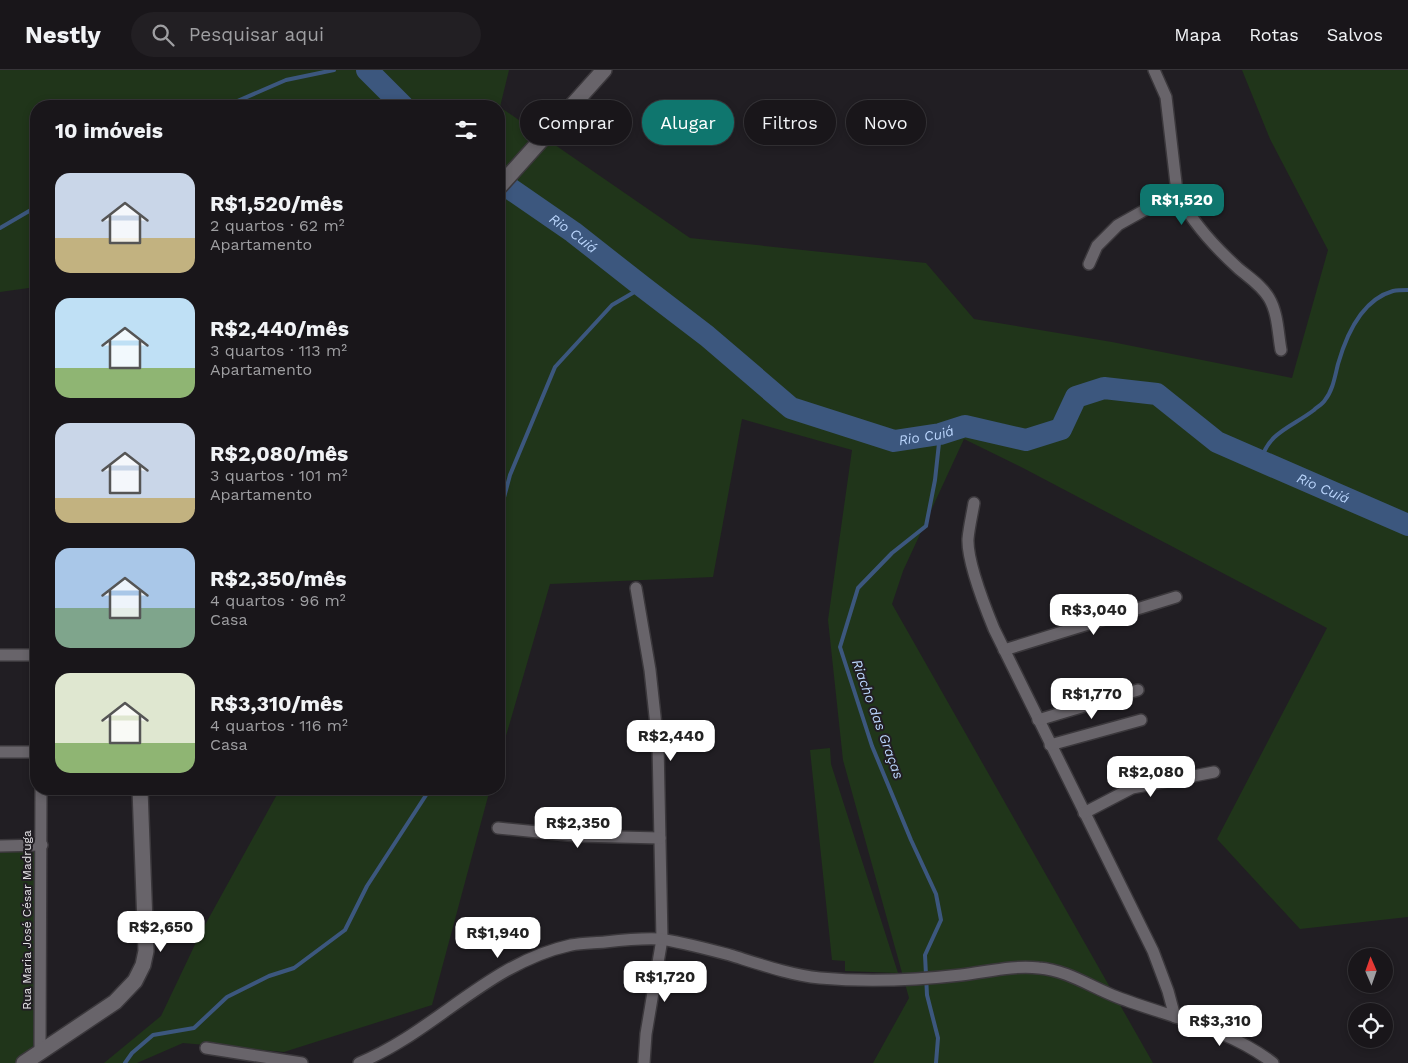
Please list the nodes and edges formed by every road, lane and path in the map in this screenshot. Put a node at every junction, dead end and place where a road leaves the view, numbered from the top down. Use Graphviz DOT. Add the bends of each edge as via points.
graph roads {
  1 [pos="604,70"];
  2 [pos="1154,70"];
  3 [pos="505,180"];
  4 [pos="1177,192"];
  5 [pos="1089,264"];
  6 [pos="1281,350"];
  7 [pos="974,503"];
  8 [pos="636,588"];
  9 [pos="1176,598"];
  10 [pos="1004,650"];
  11 [pos="0,655"];
  12 [pos="30,655"];
  13 [pos="1138,690"];
  14 [pos="1038,720"];
  15 [pos="1141,720"];
  16 [pos="1050,745"];
  17 [pos="0,752"];
  18 [pos="30,752"];
  19 [pos="1214,772"];
  20 [pos="41,795"];
  21 [pos="140,795"];
  22 [pos="1084,813"];
  23 [pos="498,828"];
  24 [pos="660,838"];
  25 [pos="42,845"];
  26 [pos="0,846"];
  27 [pos="662,940"];
  28 [pos="1175,1017"];
  29 [pos="206,1048"];
  30 [pos="40,1052"];
  31 [pos="24,1063"];
  32 [pos="302,1063"];
  33 [pos="359,1063"];
  34 [pos="644,1063"];
  35 [pos="1273,1063"];
  1 -- 3 [label="main road"];
  2 -- 4 [label="street" via="1166,97"];
  4 -- 5 [label="street" via="1118,225 1097,246"];
  4 -- 6 [label="street" via="1206,233 1269,298"];
  7 -- 10 [label="street" via="968,540 970,558 982,600"];
  8 -- 24 [label="street" via="658,744"];
  9 -- 10 [label="street"];
  10 -- 14 [label="street"];
  11 -- 12 [label="street"];
  13 -- 14 [label="street"];
  14 -- 16 [label="street"];
  15 -- 16 [label="street"];
  16 -- 22 [label="street"];
  17 -- 18 [label="street"];
  19 -- 22 [label="street" via="1132,788"];
  20 -- 25 [label="street, Rua Maria José César Madruga"];
  21 -- 30 [label="main road" via="146,951 143,965 135,981 115,1002"];
  22 -- 28 [label="street" via="1153,951"];
  23 -- 24 [label="street" via="578,836"];
  24 -- 27 [label="street"];
  25 -- 26 [label="street"];
  25 -- 30 [label="street, Rua Maria José César Madruga"];
  27 -- 28 [label="street" via="819,978 917,979 1039,968 1067,974 1092,987"];
  27 -- 33 [label="street" via="572,945 534,956 504,971 402,1041"];
  27 -- 34 [label="street"];
  28 -- 35 [label="street" via="1231,1036"];
  29 -- 32 [label="street"];
  30 -- 31 [label="main road"];
}
